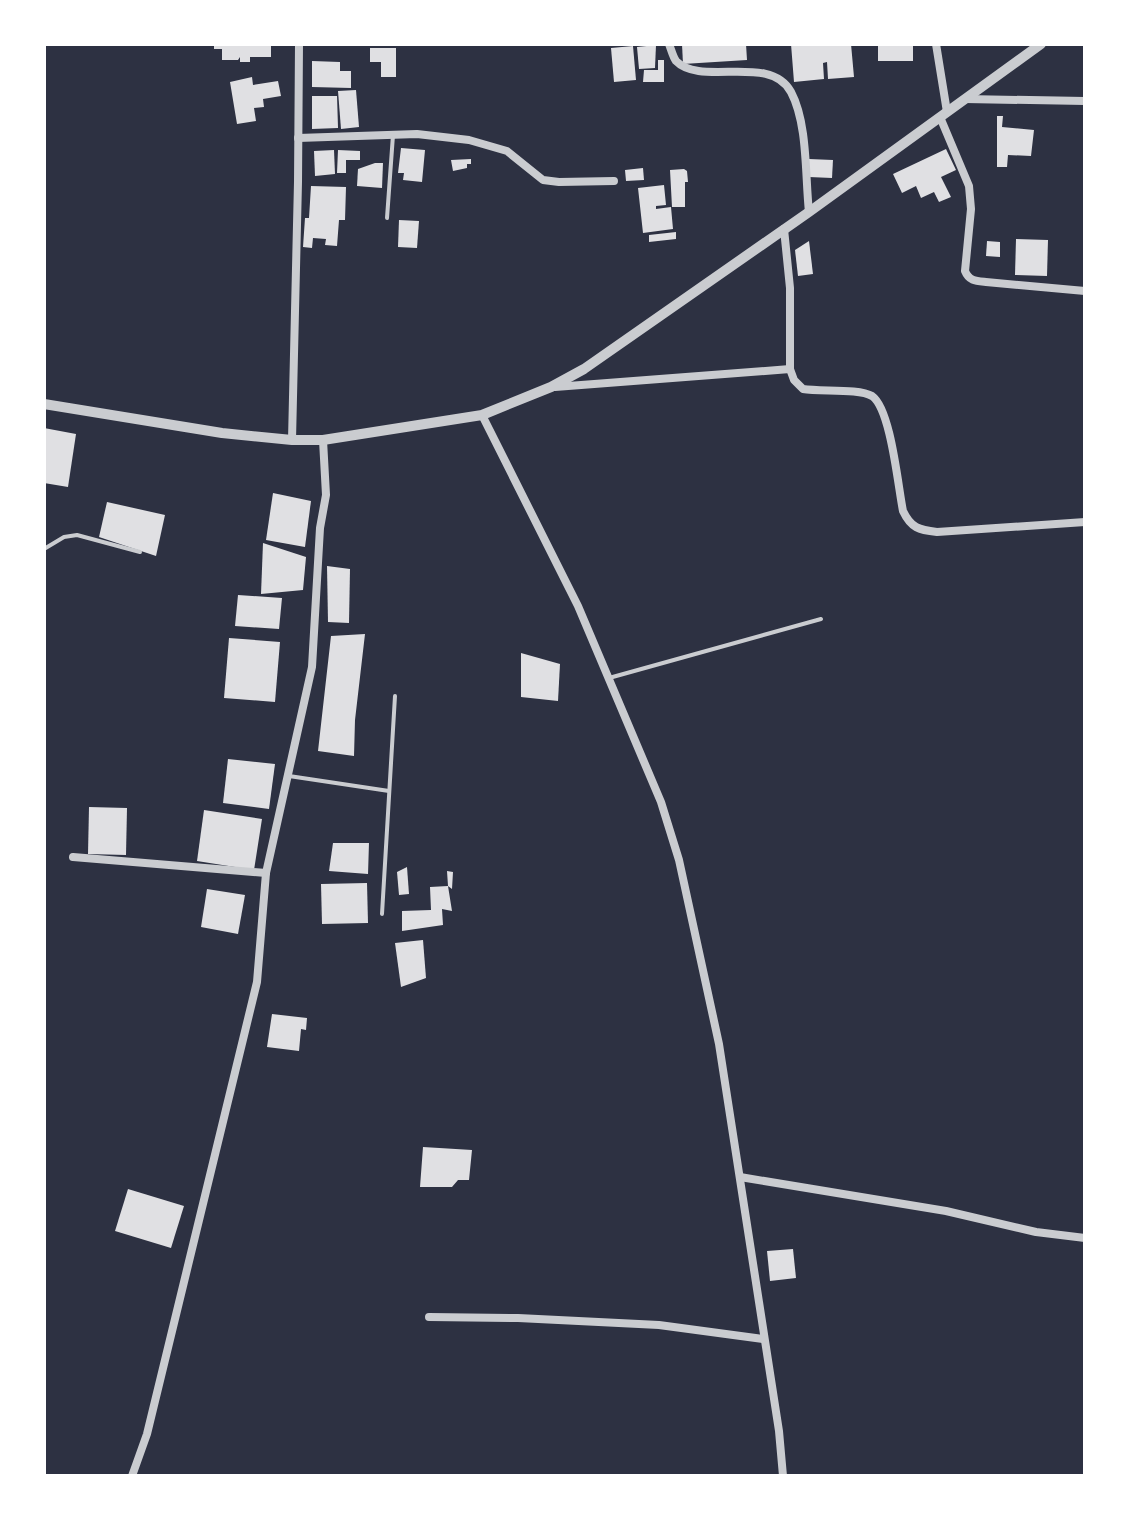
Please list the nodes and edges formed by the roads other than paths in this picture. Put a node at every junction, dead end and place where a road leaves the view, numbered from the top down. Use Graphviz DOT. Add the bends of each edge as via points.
graph roads {
  1 [pos="299,44"];
  2 [pos="669,44"];
  3 [pos="936,44"];
  4 [pos="1041,44"];
  5 [pos="965,99"];
  6 [pos="1085,101"];
  7 [pos="944,114"];
  8 [pos="393,135"];
  9 [pos="298,138"];
  10 [pos="614,181"];
  11 [pos="809,212"];
  12 [pos="387,218"];
  13 [pos="784,229"];
  14 [pos="1085,291"];
  15 [pos="790,369"];
  16 [pos="551,387"];
  17 [pos="44,404"];
  18 [pos="482,415"];
  19 [pos="292,440"];
  20 [pos="323,440"];
  21 [pos="1085,522"];
  22 [pos="44,549"];
  23 [pos="140,552"];
  24 [pos="821,619"];
  25 [pos="609,678"];
  26 [pos="395,696"];
  27 [pos="289,776"];
  28 [pos="389,791"];
  29 [pos="73,857"];
  30 [pos="266,873"];
  31 [pos="382,914"];
  32 [pos="740,1177"];
  33 [pos="1085,1238"];
  34 [pos="429,1317"];
  35 [pos="763,1339"];
  36 [pos="132,1476"];
  37 [pos="783,1476"];
  1 -- 9 [label="street"];
  2 -- 11 [label="street" via="676,60 692,70 748,72 774,77 789,87 800,112"];
  3 -- 7 [label="street"];
  4 -- 5 [label="street"];
  5 -- 6 [label="street"];
  5 -- 7 [label="street"];
  7 -- 11 [label="street"];
  7 -- 14 [label="street" via="969,186 967,276"];
  8 -- 9 [label="street"];
  8 -- 10 [label="street" via="469,140 507,151 543,180"];
  8 -- 12 [label="lane"];
  9 -- 19 [label="street"];
  11 -- 13 [label="street"];
  13 -- 15 [label="street"];
  13 -- 16 [label="street"];
  15 -- 16 [label="street"];
  15 -- 21 [label="street" via="803,389 860,393 879,404 909,525 937,532"];
  16 -- 18 [label="street"];
  17 -- 19 [label="street"];
  18 -- 20 [label="street"];
  18 -- 25 [label="street"];
  19 -- 20 [label="street"];
  20 -- 27 [label="street" via="326,495 312,667"];
  22 -- 23 [label="lane" via="77,535"];
  24 -- 25 [label="lane"];
  25 -- 32 [label="street" via="661,802 679,860 719,1044"];
  26 -- 28 [label="lane"];
  27 -- 28 [label="lane"];
  27 -- 30 [label="street"];
  28 -- 31 [label="lane"];
  29 -- 30 [label="street"];
  30 -- 36 [label="street" via="257,982 147,1434"];
  32 -- 33 [label="street"];
  32 -- 35 [label="street"];
  34 -- 35 [label="street" via="659,1325"];
  35 -- 37 [label="street"];
}
